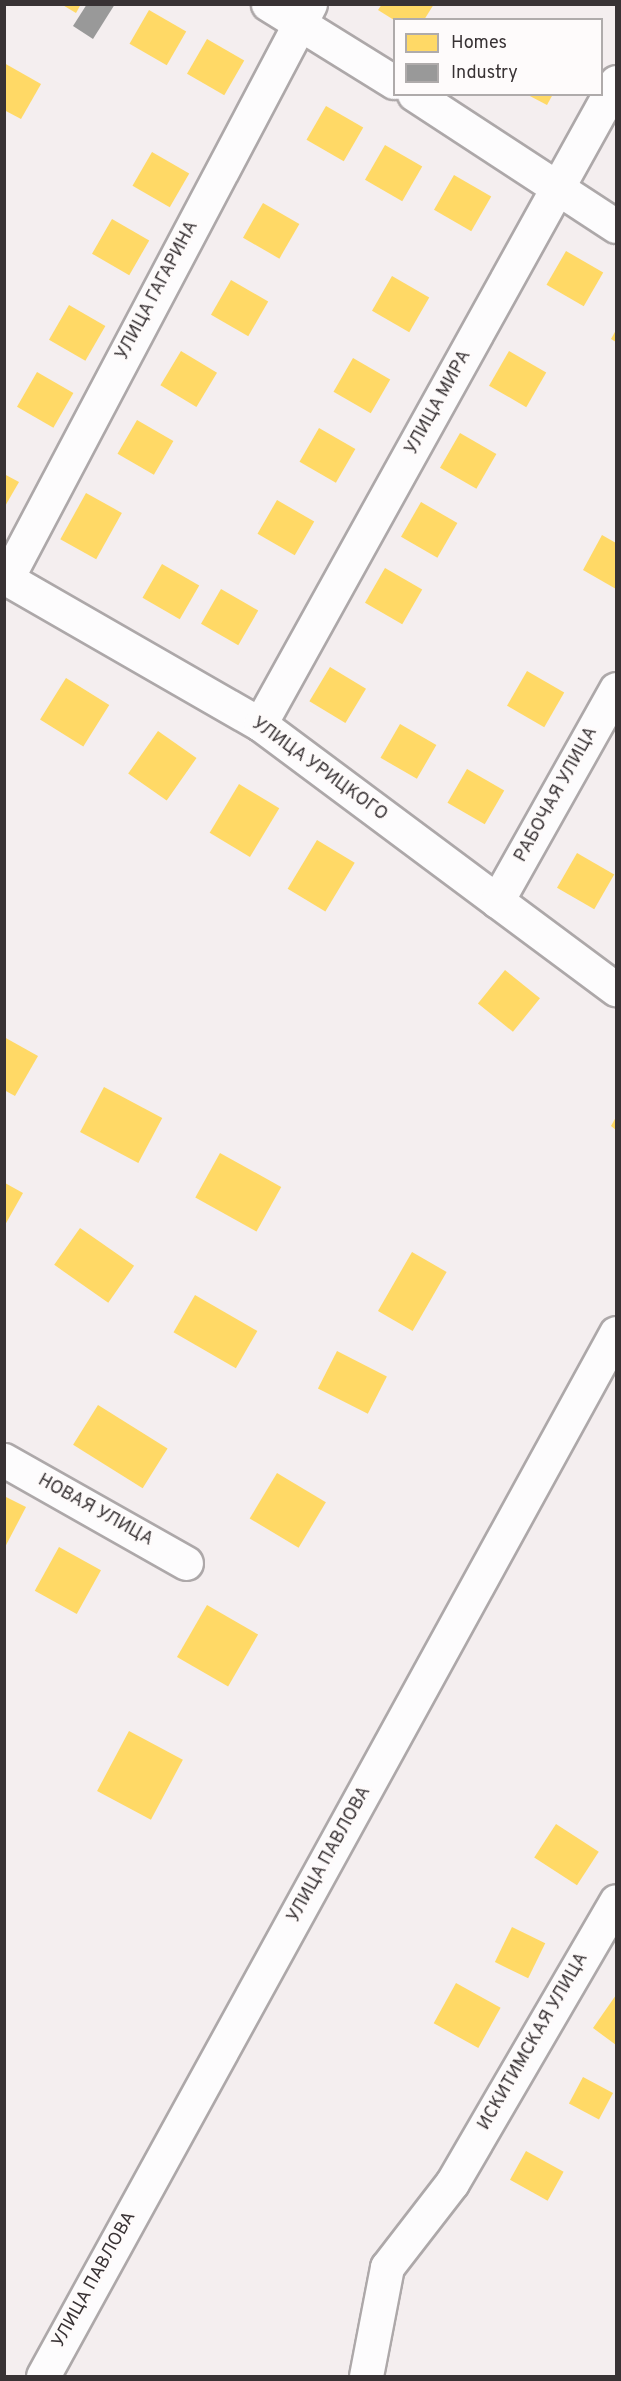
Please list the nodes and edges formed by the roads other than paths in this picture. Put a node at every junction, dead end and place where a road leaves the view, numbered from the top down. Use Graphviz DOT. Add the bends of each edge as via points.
graph roads {
  1 [pos="268,4"];
  2 [pos="305,13"];
  3 [pos="393,81"];
  4 [pos="616,82"];
  5 [pos="417,96"];
  6 [pos="559,187"];
  7 [pos="616,226"];
  8 [pos="6,577"];
  9 [pos="616,689"];
  10 [pos="260,724"];
  11 [pos="497,901"];
  12 [pos="616,989"];
  13 [pos="616,1333"];
  14 [pos="4,1460"];
  15 [pos="186,1563"];
  16 [pos="616,1901"];
  17 [pos="43,2376"];
  18 [pos="366,2376"];
  1 -- 2 [label="street"];
  2 -- 3 [label="street"];
  2 -- 8 [label="street, УЛИЦА ГАГАРИНА"];
  4 -- 6 [label="street, УЛИЦА МИРА"];
  5 -- 6 [label="street"];
  6 -- 7 [label="street"];
  6 -- 10 [label="street, УЛИЦА МИРА"];
  8 -- 10 [label="street, УЛИЦА УРИЦКОГО"];
  9 -- 11 [label="street, РАБОЧАЯ УЛИЦА"];
  10 -- 11 [label="street, УЛИЦА УРИЦКОГО"];
  11 -- 12 [label="street, УЛИЦА УРИЦКОГО"];
  13 -- 17 [label="street, УЛИЦА ПАВЛОВА"];
  14 -- 15 [label="street, НОВАЯ УЛИЦА"];
  16 -- 18 [label="street, ИСКИТИМСКАЯ УЛИЦА" via="452,2183 387,2266"];
}
